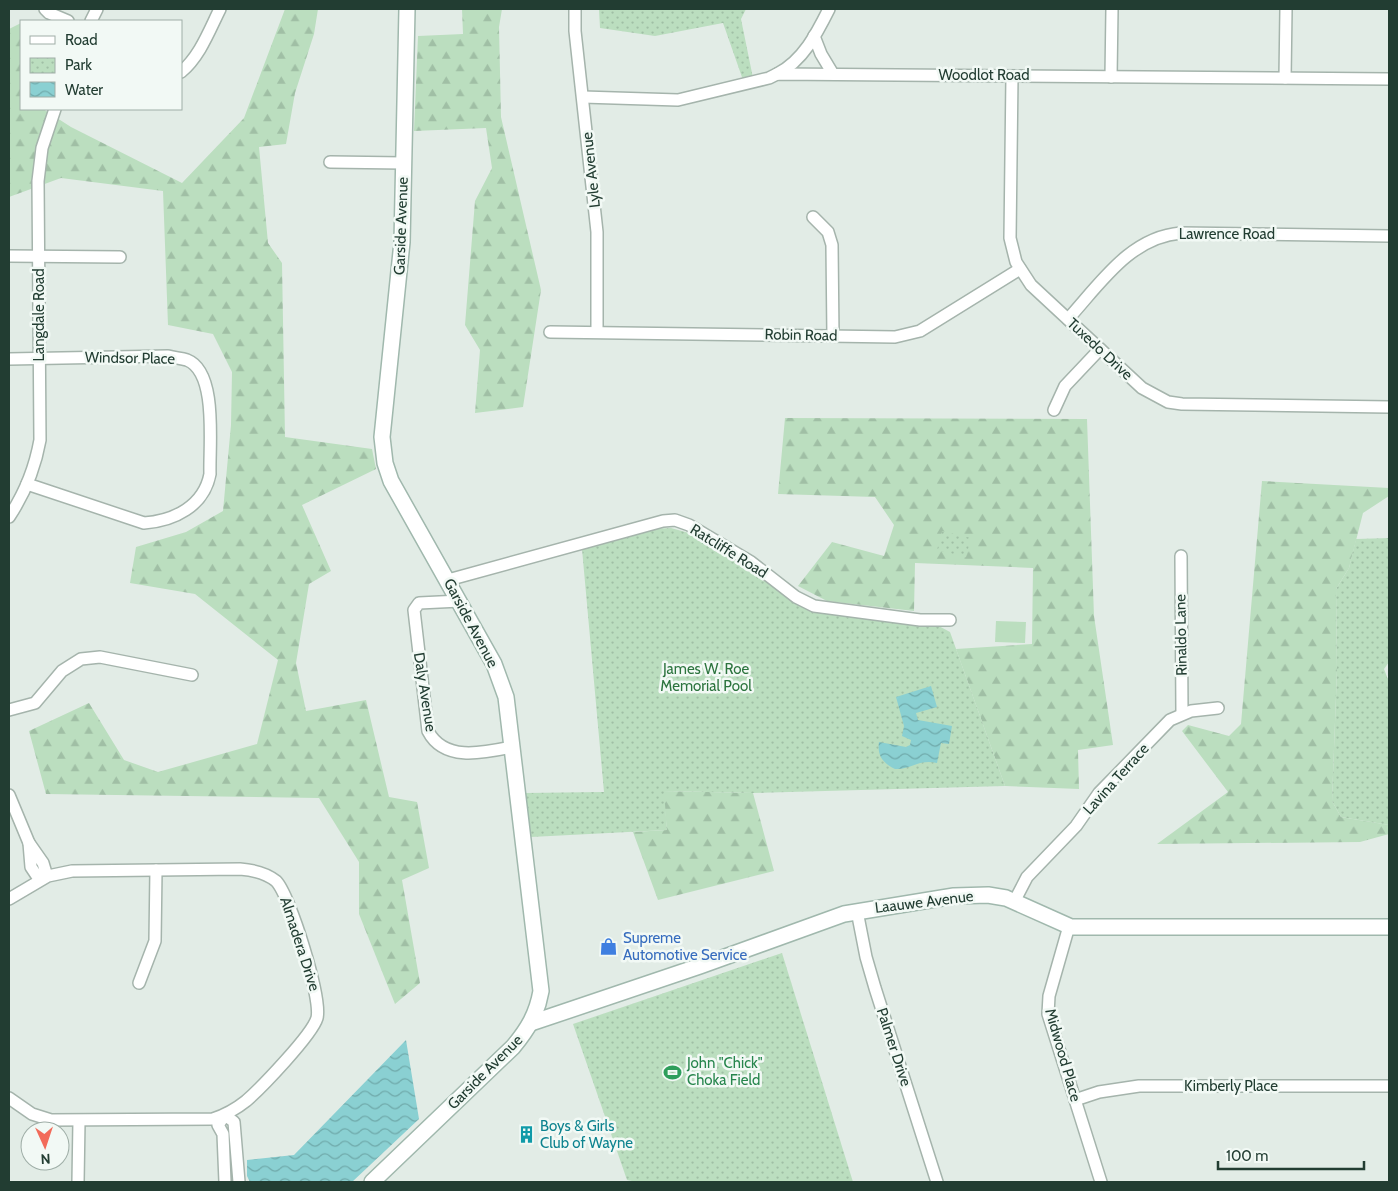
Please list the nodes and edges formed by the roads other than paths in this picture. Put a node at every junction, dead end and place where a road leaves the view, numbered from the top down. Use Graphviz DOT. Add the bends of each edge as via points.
graph roads {
  1 [pos="44,9"];
  2 [pos="220,9"];
  3 [pos="407,9"];
  4 [pos="575,9"];
  5 [pos="830,9"];
  6 [pos="1112,9"];
  7 [pos="1286,9"];
  8 [pos="65,20"];
  9 [pos="814,36"];
  10 [pos="182,71"];
  11 [pos="777,74"];
  12 [pos="832,74"];
  13 [pos="1012,76"];
  14 [pos="1111,77"];
  15 [pos="1285,78"];
  16 [pos="1389,79"];
  17 [pos="583,97"];
  18 [pos="55,110"];
  19 [pos="330,162"];
  20 [pos="403,164"];
  21 [pos="813,217"];
  22 [pos="1389,236"];
  23 [pos="9,256"];
  24 [pos="38,256"];
  25 [pos="120,257"];
  26 [pos="1020,269"];
  27 [pos="1068,319"];
  28 [pos="550,332"];
  29 [pos="597,332"];
  30 [pos="833,336"];
  31 [pos="1100,349"];
  32 [pos="39,358"];
  33 [pos="9,359"];
  34 [pos="1389,407"];
  35 [pos="1054,410"];
  36 [pos="27,484"];
  37 [pos="9,517"];
  38 [pos="1181,556"];
  39 [pos="448,580"];
  40 [pos="460,601"];
  41 [pos="950,620"];
  42 [pos="192,675"];
  43 [pos="1218,708"];
  44 [pos="9,710"];
  45 [pos="1182,714"];
  46 [pos="512,747"];
  47 [pos="9,795"];
  48 [pos="156,870"];
  49 [pos="42,878"];
  50 [pos="9,899"];
  51 [pos="1014,902"];
  52 [pos="857,911"];
  53 [pos="1069,926"];
  54 [pos="1389,927"];
  55 [pos="139,982"];
  56 [pos="531,1022"];
  57 [pos="1389,1086"];
  58 [pos="9,1098"];
  59 [pos="1075,1100"];
  60 [pos="225,1115"];
  61 [pos="79,1121"];
  62 [pos="78,1182"];
  63 [pos="225,1182"];
  64 [pos="239,1182"];
  65 [pos="372,1182"];
  66 [pos="937,1182"];
  67 [pos="1101,1182"];
  1 -- 8 [label="street"];
  2 -- 10 [label="street" via="191,64"];
  3 -- 20 [label="street, Garside Avenue"];
  4 -- 17 [label="street, Lyle Avenue"];
  5 -- 9 [label="street"];
  6 -- 14 [label="street"];
  7 -- 15 [label="street"];
  9 -- 11 [label="street" via="794,62"];
  9 -- 12 [label="street"];
  11 -- 12 [label="street, Woodlot Road"];
  11 -- 17 [label="street, Woodlot Road" via="678,100"];
  12 -- 13 [label="street, Woodlot Road"];
  13 -- 14 [label="street, Woodlot Road"];
  13 -- 26 [label="street, Tuxedo Drive" via="1010,238"];
  14 -- 15 [label="street, Woodlot Road"];
  15 -- 16 [label="street, Woodlot Road"];
  17 -- 29 [label="street, Lyle Avenue" via="597,232"];
  18 -- 24 [label="street, Langdale Road" via="42,148 38,181"];
  19 -- 20 [label="street"];
  20 -- 39 [label="street, Garside Avenue" via="401,264 382,451 395,487"];
  21 -- 30 [label="street" via="828,232 832,245"];
  22 -- 27 [label="street, Lawrence Road" via="1181,233 1157,237 1119,262"];
  23 -- 24 [label="street"];
  24 -- 25 [label="street"];
  24 -- 32 [label="street, Langdale Road"];
  26 -- 27 [label="street, Tuxedo Drive" via="1031,285"];
  26 -- 30 [label="street, Robin Road" via="920,331 895,337"];
  27 -- 31 [label="street, Tuxedo Drive"];
  28 -- 29 [label="street, Robin Road"];
  29 -- 30 [label="street, Robin Road"];
  31 -- 34 [label="street, Tuxedo Drive" via="1142,388 1175,403"];
  31 -- 35 [label="street" via="1065,386"];
  32 -- 33 [label="street, Windsor Place"];
  32 -- 36 [label="street, Langdale Road" via="40,440"];
  32 -- 36 [label="street, Windsor Place" via="168,356 187,360 196,366 209,392 210,474 208,487 175,517 144,523"];
  36 -- 37 [label="street, Langdale Road"];
  38 -- 45 [label="street, Rinaldo Lane"];
  39 -- 40 [label="street, Garside Avenue"];
  39 -- 41 [label="street, Ratcliffe Road" via="675,520 751,562 796,597 814,606 920,620"];
  40 -- 46 [label="street, Garside Avenue" via="501,682"];
  40 -- 46 [label="street, Daly Avenue" via="419,603 414,610 428,731 438,746 456,752"];
  42 -- 44 [label="street" via="100,657 81,659 62,671 35,703"];
  43 -- 45 [label="street, Lavina Terrace"];
  45 -- 51 [label="street, Lavina Terrace" via="1170,720 1099,793 1070,833 1027,877"];
  46 -- 56 [label="street, Garside Avenue" via="540,967 541,991"];
  47 -- 49 [label="street" via="29,843 43,863 46,873"];
  48 -- 49 [label="street, Almadera Drive" via="72,871"];
  48 -- 55 [label="street" via="155,940"];
  48 -- 60 [label="street, Almadera Drive" via="251,870 277,882 289,903 316,992 317,1018 310,1033 246,1101"];
  49 -- 50 [label="street, Almadera Drive"];
  51 -- 52 [label="street, Laauwe Avenue" via="988,895 962,895"];
  51 -- 53 [label="street, Laauwe Avenue"];
  52 -- 56 [label="street, Laauwe Avenue"];
  52 -- 66 [label="street, Palmer Drive" via="868,964"];
  53 -- 54 [label="street, Laauwe Avenue"];
  53 -- 59 [label="street, Midwood Place" via="1047,1005"];
  56 -- 65 [label="street, Garside Avenue" via="513,1047"];
  57 -- 59 [label="street, Kimberly Place" via="1139,1086 1099,1092"];
  58 -- 61 [label="street, Almadera Drive" via="26,1111 43,1118"];
  59 -- 67 [label="street, Midwood Place"];
  60 -- 61 [label="street, Almadera Drive" via="206,1120"];
  60 -- 63 [label="street" via="218,1125 223,1134"];
  60 -- 64 [label="street" via="234,1122"];
  61 -- 62 [label="street"];
}
